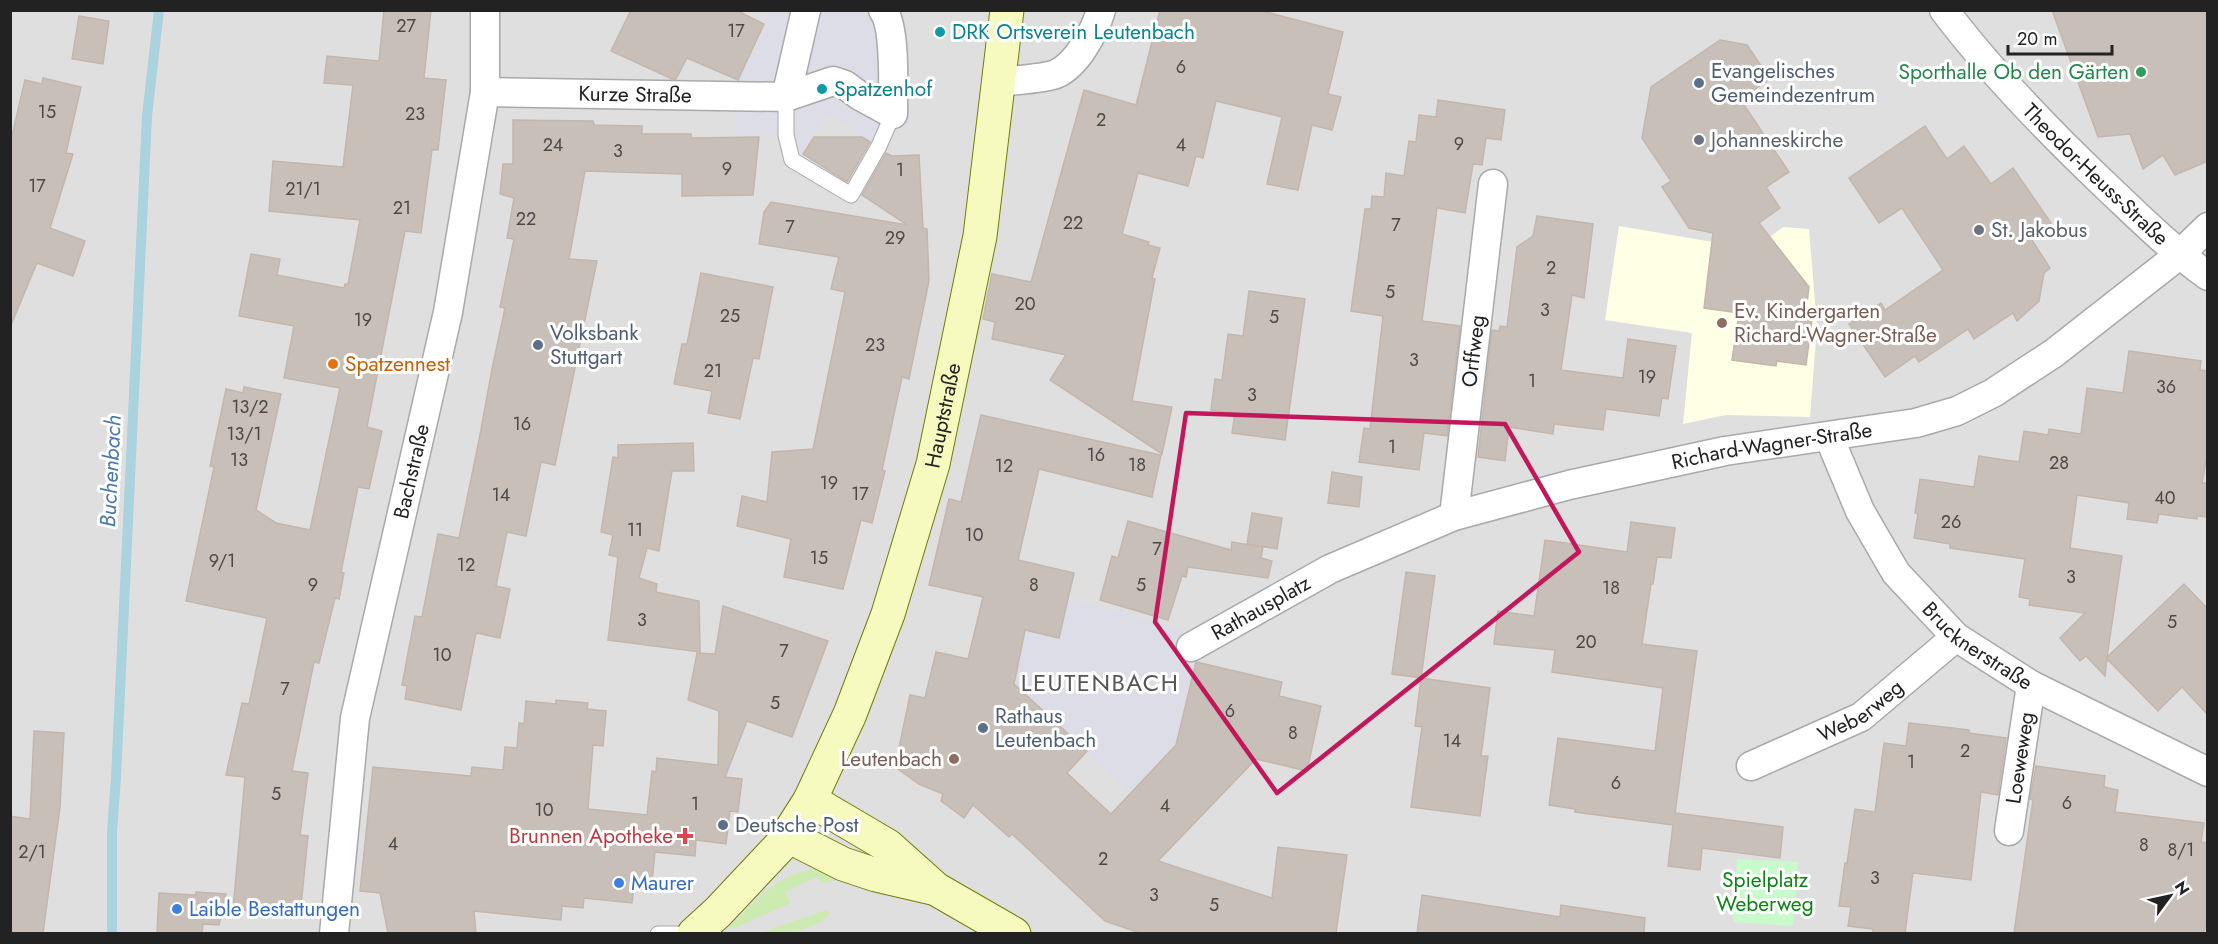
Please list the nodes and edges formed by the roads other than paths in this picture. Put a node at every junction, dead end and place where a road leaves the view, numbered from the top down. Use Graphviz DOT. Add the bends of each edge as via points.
graph roads {
  1 [pos="485,10"];
  2 [pos="806,10"];
  3 [pos="883,10"];
  4 [pos="1007,10"];
  5 [pos="1101,10"];
  6 [pos="1944,10"];
  7 [pos="1000,82"];
  8 [pos="485,92"];
  9 [pos="786,97"];
  10 [pos="893,114"];
  11 [pos="1494,184"];
  12 [pos="2208,227"];
  13 [pos="2179,255"];
  14 [pos="2208,276"];
  15 [pos="1829,437"];
  16 [pos="1454,516"];
  17 [pos="1330,570"];
  18 [pos="1956,637"];
  19 [pos="1191,647"];
  20 [pos="2031,685"];
  21 [pos="1751,766"];
  22 [pos="2208,772"];
  23 [pos="810,800"];
  24 [pos="2009,831"];
  25 [pos="788,836"];
  26 [pos="936,889"];
  27 [pos="334,933"];
  28 [pos="658,933"];
  29 [pos="677,933"];
  30 [pos="694,933"];
  31 [pos="1014,933"];
  1 -- 8 [label="street, Bachstraße"];
  2 -- 9 [label="street"];
  3 -- 10 [label="street" via="891,42"];
  4 -- 7 [label="street, Hauptstraße"];
  5 -- 7 [label="street" via="1078,56 1056,74"];
  6 -- 13 [label="street, Theodor-Heuss-Straße" via="2002,81"];
  7 -- 23 [label="street, Hauptstraße" via="980,236 933,464 888,614 850,714"];
  8 -- 9 [label="street, Kurze Straße"];
  8 -- 27 [label="street, Bachstraße" via="448,312 355,718"];
  9 -- 10 [label="street" via="834,81"];
  9 -- 10 [label="lane" via="786,135 792,160 851,195"];
  11 -- 16 [label="street, Orffweg"];
  12 -- 13 [label="street, Richard-Wagner-Straße"];
  13 -- 14 [label="street, Theodor-Heuss-Straße"];
  13 -- 15 [label="street, Richard-Wagner-Straße" via="2054,353 1993,393 1957,411 1916,423"];
  15 -- 16 [label="street, Richard-Wagner-Straße" via="1725,451 1569,484"];
  15 -- 18 [label="street, Brucknerstraße" via="1860,511 1896,573"];
  16 -- 17 [label="street, Richard-Wagner-Straße"];
  17 -- 19 [label="street, Rathausplatz"];
  18 -- 20 [label="street, Brucknerstraße"];
  18 -- 21 [label="street, Weberweg" via="1861,717"];
  20 -- 22 [label="street, Brucknerstraße"];
  20 -- 24 [label="street, Loeweweg"];
  23 -- 25 [label="street, Hauptstraße"];
  23 -- 26 [label="street" via="888,846"];
  25 -- 26 [label="street" via="843,864"];
  25 -- 30 [label="street, Hauptstraße"];
  26 -- 31 [label="street"];
  28 -- 29 [label="lane"];
}
